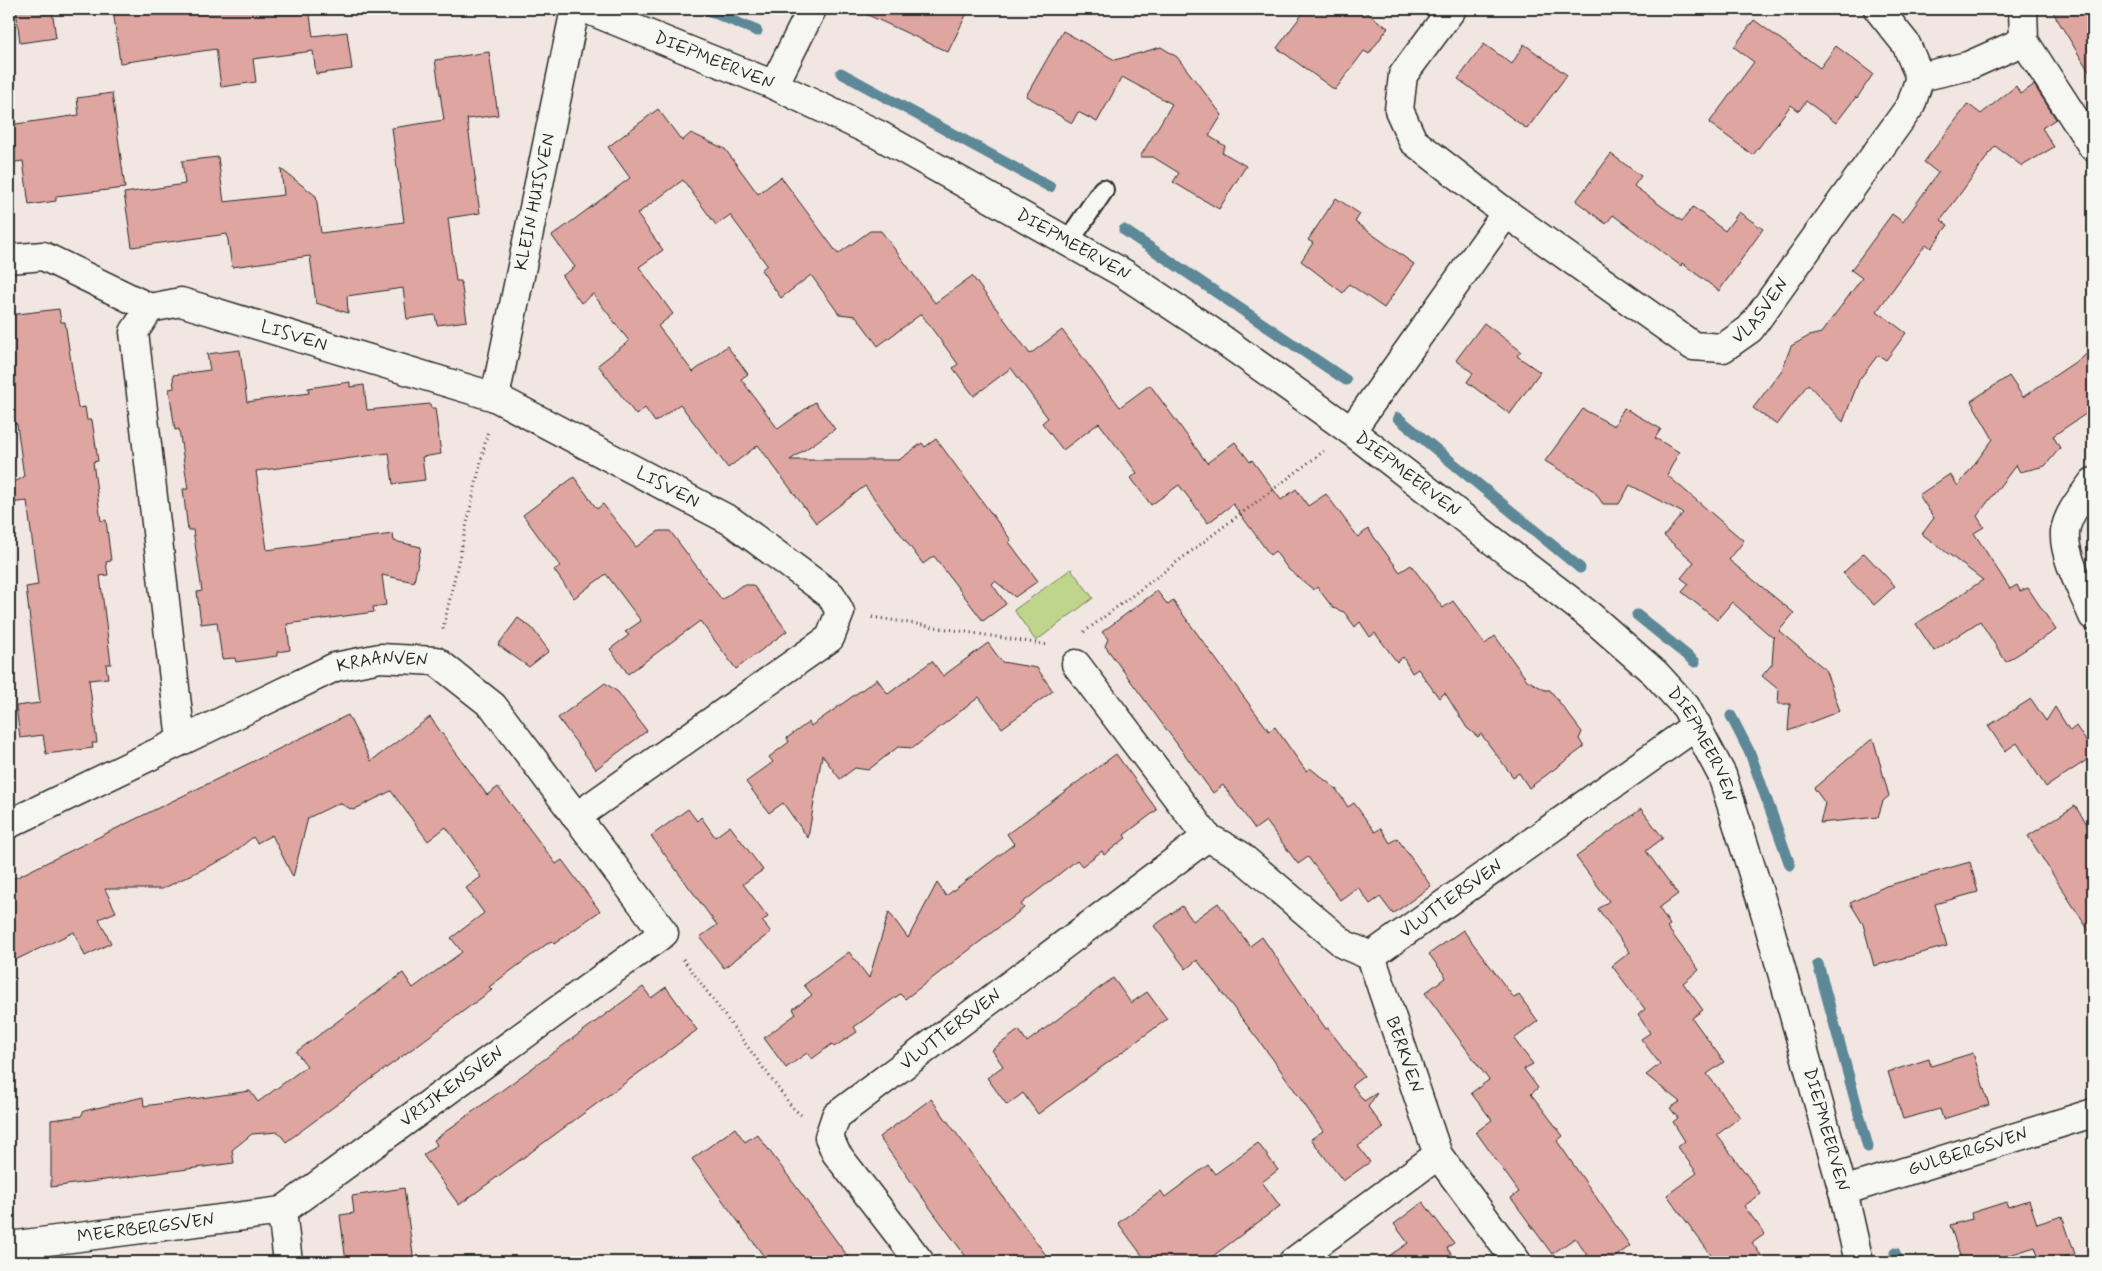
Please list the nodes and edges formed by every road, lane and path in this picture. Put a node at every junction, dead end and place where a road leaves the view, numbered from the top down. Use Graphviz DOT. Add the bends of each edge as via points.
graph roads {
  1 [pos="575,9"];
  2 [pos="586,9"];
  3 [pos="812,9"];
  4 [pos="1452,9"];
  5 [pos="1878,9"];
  6 [pos="2023,9"];
  7 [pos="2024,42"];
  8 [pos="1920,77"];
  9 [pos="774,85"];
  10 [pos="2093,147"];
  11 [pos="1102,190"];
  12 [pos="1506,213"];
  13 [pos="1068,242"];
  14 [pos="9,259"];
  15 [pos="150,308"];
  16 [pos="495,397"];
  17 [pos="1351,431"];
  18 [pos="2093,482"];
  19 [pos="840,612"];
  20 [pos="2093,616"];
  21 [pos="1069,656"];
  22 [pos="436,661"];
  23 [pos="1697,725"];
  24 [pos="181,740"];
  25 [pos="576,817"];
  26 [pos="9,824"];
  27 [pos="1207,837"];
  28 [pos="664,934"];
  29 [pos="1371,956"];
  30 [pos="2093,1112"];
  31 [pos="829,1138"];
  32 [pos="1438,1155"];
  33 [pos="1843,1191"];
  34 [pos="282,1211"];
  35 [pos="9,1246"];
  36 [pos="288,1262"];
  37 [pos="920,1262"];
  38 [pos="1293,1262"];
  39 [pos="1517,1262"];
  40 [pos="1859,1262"];
  1 -- 16 [label="street, KLEIN HUISVEN"];
  2 -- 9 [label="street, DIEPMEERVEN"];
  3 -- 9 [label="street"];
  4 -- 12 [label="street, VLASVEN" via="1403,75 1399,110 1413,141"];
  5 -- 8 [label="street" via="1906,44"];
  6 -- 7 [label="street"];
  7 -- 8 [label="street" via="1968,66"];
  7 -- 10 [label="street"];
  8 -- 12 [label="street, VLASVEN" via="1912,105 1756,321 1723,348 1693,346"];
  9 -- 13 [label="street, DIEPMEERVEN" via="879,135"];
  11 -- 13 [label="lane"];
  12 -- 17 [label="street"];
  13 -- 17 [label="street, DIEPMEERVEN" via="1123,273 1209,330"];
  14 -- 15 [label="street" via="44,256"];
  15 -- 16 [label="street, LISVEN" via="181,302"];
  15 -- 24 [label="street" via="134,332"];
  16 -- 19 [label="street, LISVEN" via="731,521 831,595"];
  16 -- 22 [label="path"];
  17 -- 21 [label="path"];
  17 -- 23 [label="street, DIEPMEERVEN" via="1589,615 1655,673 1686,706"];
  18 -- 20 [label="street" via="2075,508 2065,532 2070,557"];
  19 -- 21 [label="path"];
  19 -- 25 [label="street" via="830,638"];
  21 -- 27 [label="street"];
  22 -- 24 [label="street, KRAANVEN" via="380,658 335,667"];
  22 -- 25 [label="street, KRAANVEN" via="493,706"];
  23 -- 29 [label="street, VLUTTERSVEN"];
  23 -- 33 [label="street, DIEPMEERVEN" via="1722,775 1766,915"];
  24 -- 26 [label="street, KRAANVEN"];
  25 -- 28 [label="street, KRAANVEN"];
  27 -- 29 [label="street" via="1238,854 1346,945"];
  27 -- 31 [label="street, VLUTTERSVEN" via="836,1116"];
  28 -- 31 [label="path" via="792,1107"];
  28 -- 34 [label="street, VRIJKENSVEN"];
  29 -- 32 [label="street, BERKVEN"];
  30 -- 33 [label="street, GULBERGSVEN"];
  31 -- 37 [label="street" via="836,1153"];
  32 -- 38 [label="street"];
  32 -- 39 [label="street, BERKVEN"];
  33 -- 40 [label="street, DIEPMEERVEN"];
  34 -- 35 [label="street, MEERBERGSVEN"];
  34 -- 36 [label="street"];
}
